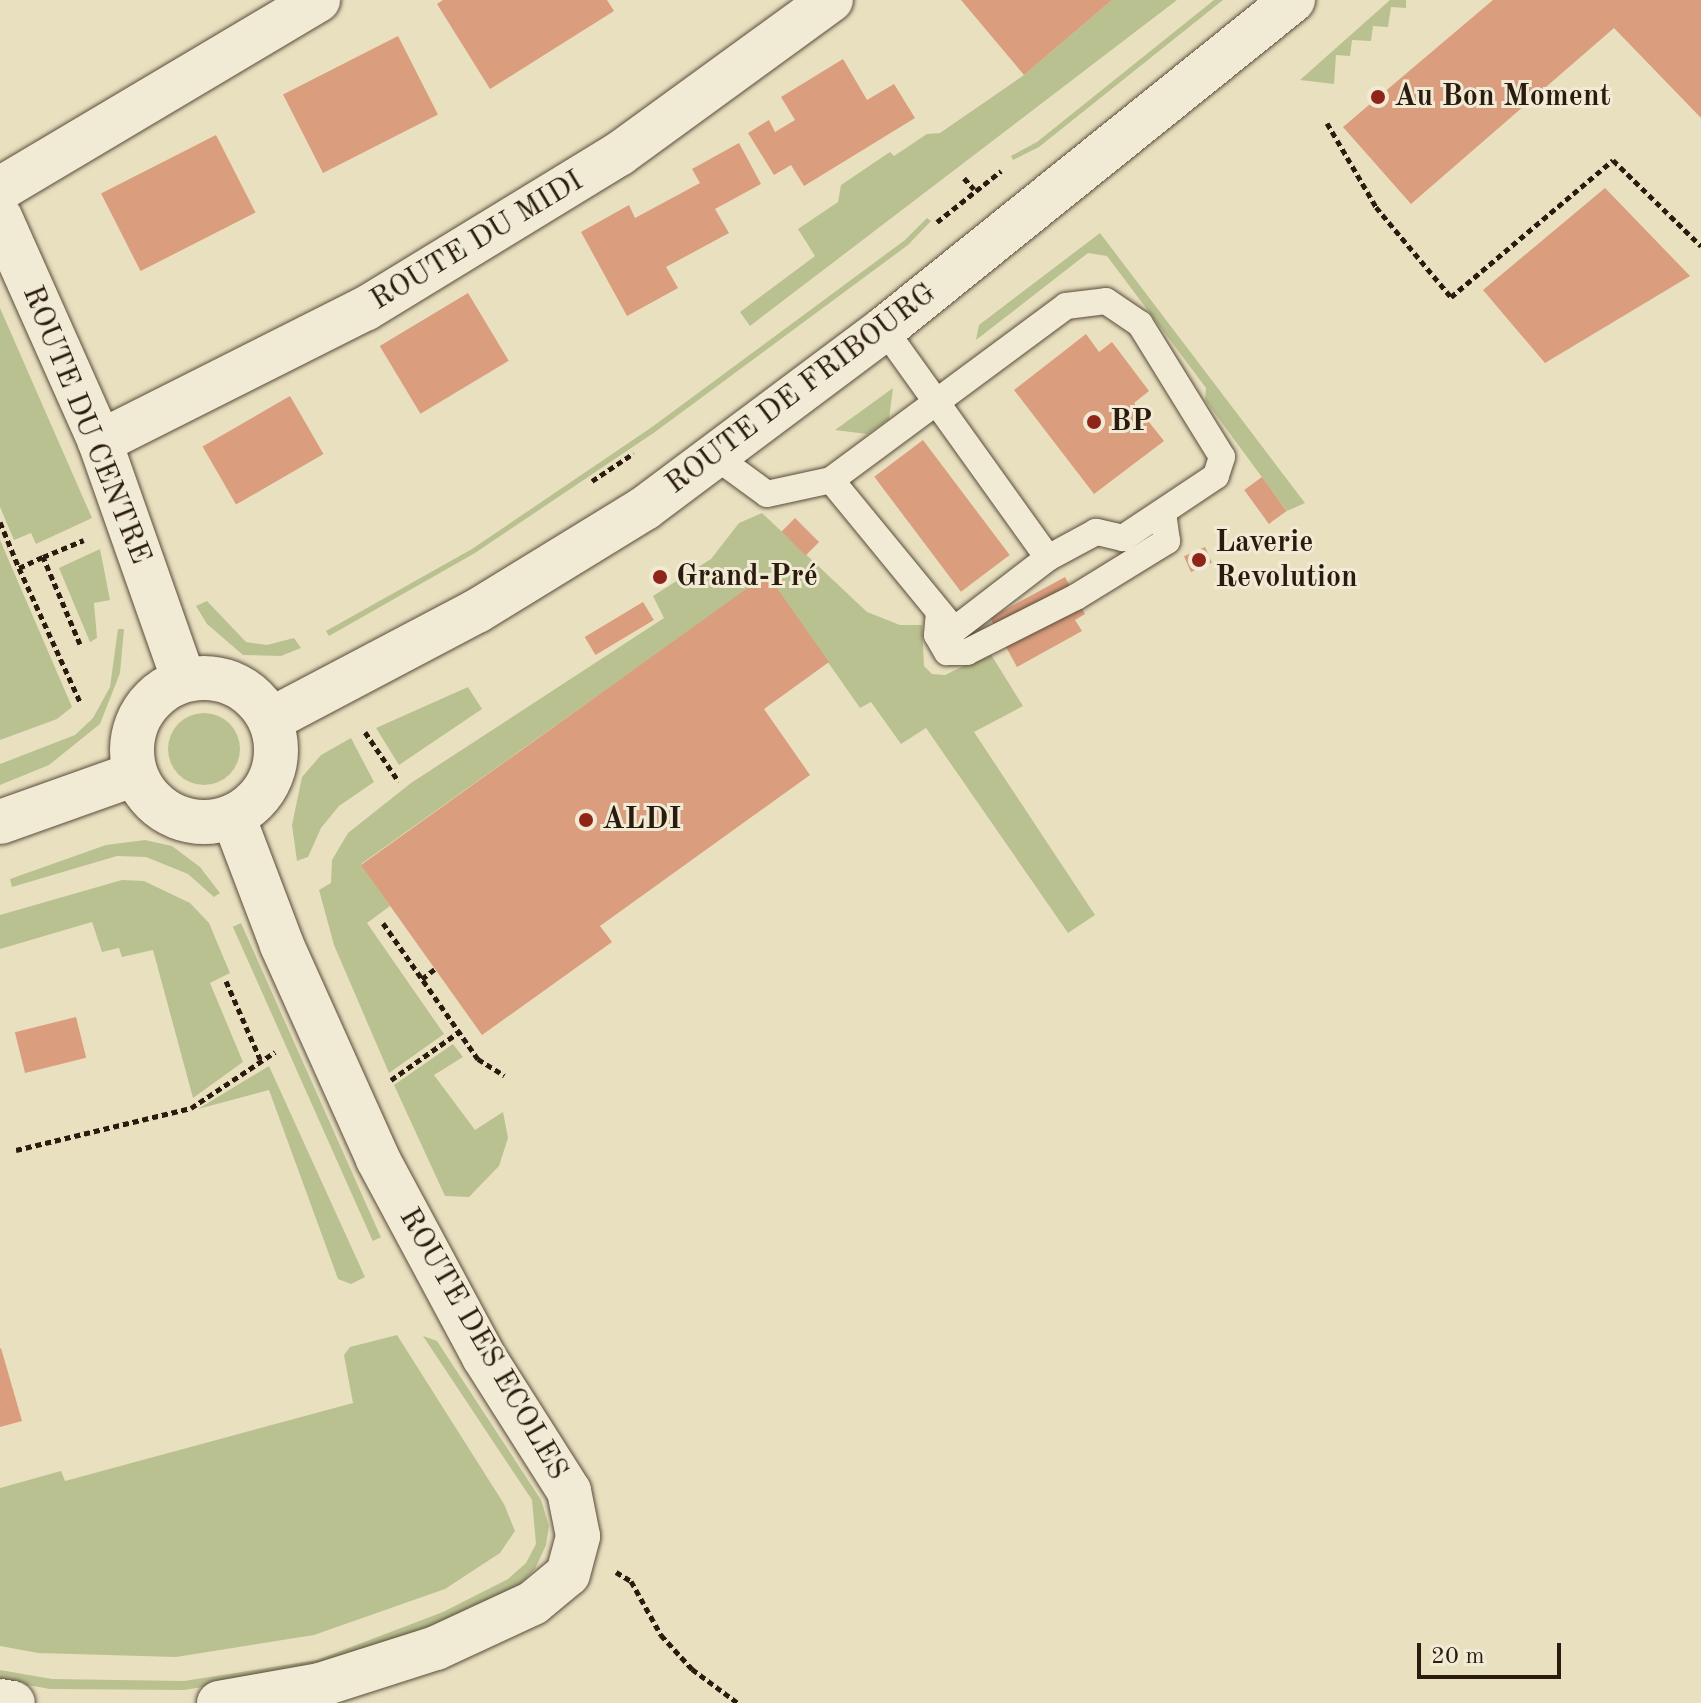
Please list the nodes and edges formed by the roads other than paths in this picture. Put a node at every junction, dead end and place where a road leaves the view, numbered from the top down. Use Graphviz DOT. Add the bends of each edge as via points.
graph roads {
  1 [pos="318,0"];
  2 [pos="831,0"];
  3 [pos="1293,0"];
  4 [pos="0,189"];
  5 [pos="0,217"];
  6 [pos="884,329"];
  7 [pos="937,401"];
  8 [pos="100,442"];
  9 [pos="715,456"];
  10 [pos="831,480"];
  11 [pos="1163,514"];
  12 [pos="1048,558"];
  13 [pos="939,612"];
  14 [pos="184,680"];
  15 [pos="270,720"];
  16 [pos="135,774"];
  17 [pos="233,816"];
  18 [pos="0,822"];
  19 [pos="0,1701"];
  20 [pos="13,1703"];
  21 [pos="219,1703"];
  1 -- 4 [label="street"];
  2 -- 8 [label="street, ROUTE DU MIDI" via="619,154 365,309"];
  3 -- 6 [label="street, ROUTE DE FRIBOURG"];
  5 -- 8 [label="street, ROUTE DU CENTRE"];
  6 -- 7 [label="lane"];
  6 -- 9 [label="street, ROUTE DE FRIBOURG"];
  7 -- 10 [label="lane"];
  7 -- 11 [label="lane" via="1066,306 1106,301 1140,324 1222,457 1216,476"];
  7 -- 12 [label="lane"];
  8 -- 14 [label="street, ROUTE DU CENTRE"];
  9 -- 10 [label="lane" via="767,494"];
  9 -- 15 [label="street, ROUTE DE FRIBOURG" via="645,508 477,611"];
  10 -- 13 [label="lane"];
  11 -- 12 [label="lane" via="1123,538 1096,532"];
  11 -- 13 [label="lane" via="1167,541 1076,597 967,652 947,652 937,635"];
  12 -- 13 [label="lane" via="954,630"];
  14 -- 15 [label="street" via="205,677 243,689"];
  14 -- 16 [label="street" via="163,690 135,727"];
  15 -- 17 [label="street" via="276,738 271,776 263,793"];
  16 -- 17 [label="street" via="164,811 186,821 210,823"];
  16 -- 18 [label="street"];
  17 -- 21 [label="street, ROUTE DES ECOLES" via="287,958 353,1106 431,1266 569,1491 578,1536 568,1574 533,1603 436,1648 320,1685"];
  19 -- 20 [label="street"];
}
